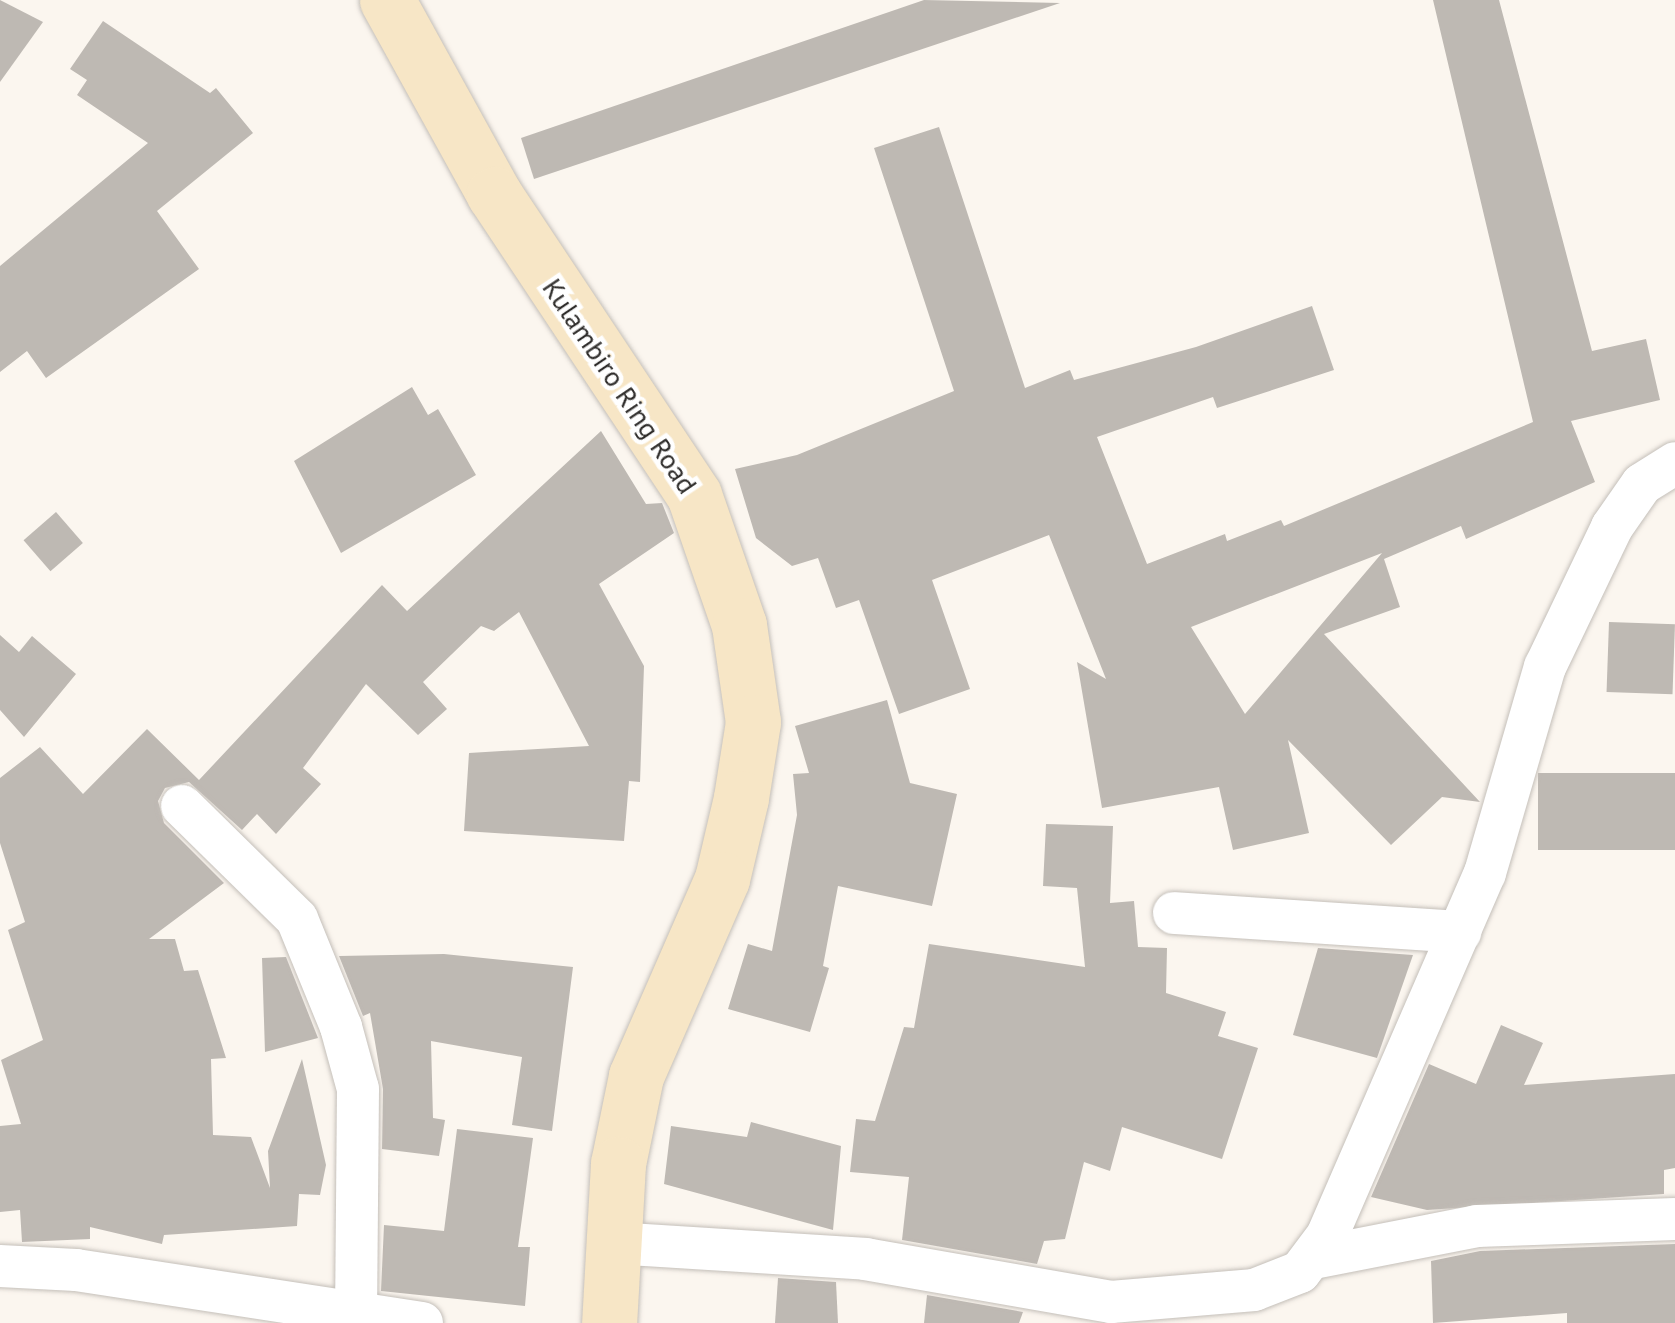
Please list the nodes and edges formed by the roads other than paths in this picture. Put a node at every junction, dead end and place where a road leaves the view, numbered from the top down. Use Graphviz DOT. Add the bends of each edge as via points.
graph roads {
  1 [pos="388,0"];
  2 [pos="1675,463"];
  3 [pos="182,806"];
  4 [pos="1174,913"];
  5 [pos="1460,932"];
  6 [pos="1675,1219"];
  7 [pos="614,1243"];
  8 [pos="1314,1258"];
  9 [pos="0,1266"];
  10 [pos="356,1316"];
  11 [pos="422,1323"];
  12 [pos="610,1323"];
  1 -- 7 [label="street, Kulambiro Ring Road" via="426,82 494,194 694,495 739,625 753,722 742,798 722,879 636,1076 618,1164"];
  2 -- 5 [label="street" via="1642,484 1612,527 1545,667"];
  3 -- 10 [label="street" via="297,919 341,1027 358,1089"];
  4 -- 5 [label="street"];
  5 -- 8 [label="street"];
  6 -- 8 [label="street" via="1477,1226"];
  7 -- 8 [label="street" via="865,1259 1112,1302 1254,1290"];
  7 -- 12 [label="street, Kulambiro Ring Road"];
  9 -- 10 [label="street" via="94,1272"];
  10 -- 11 [label="street"];
}
